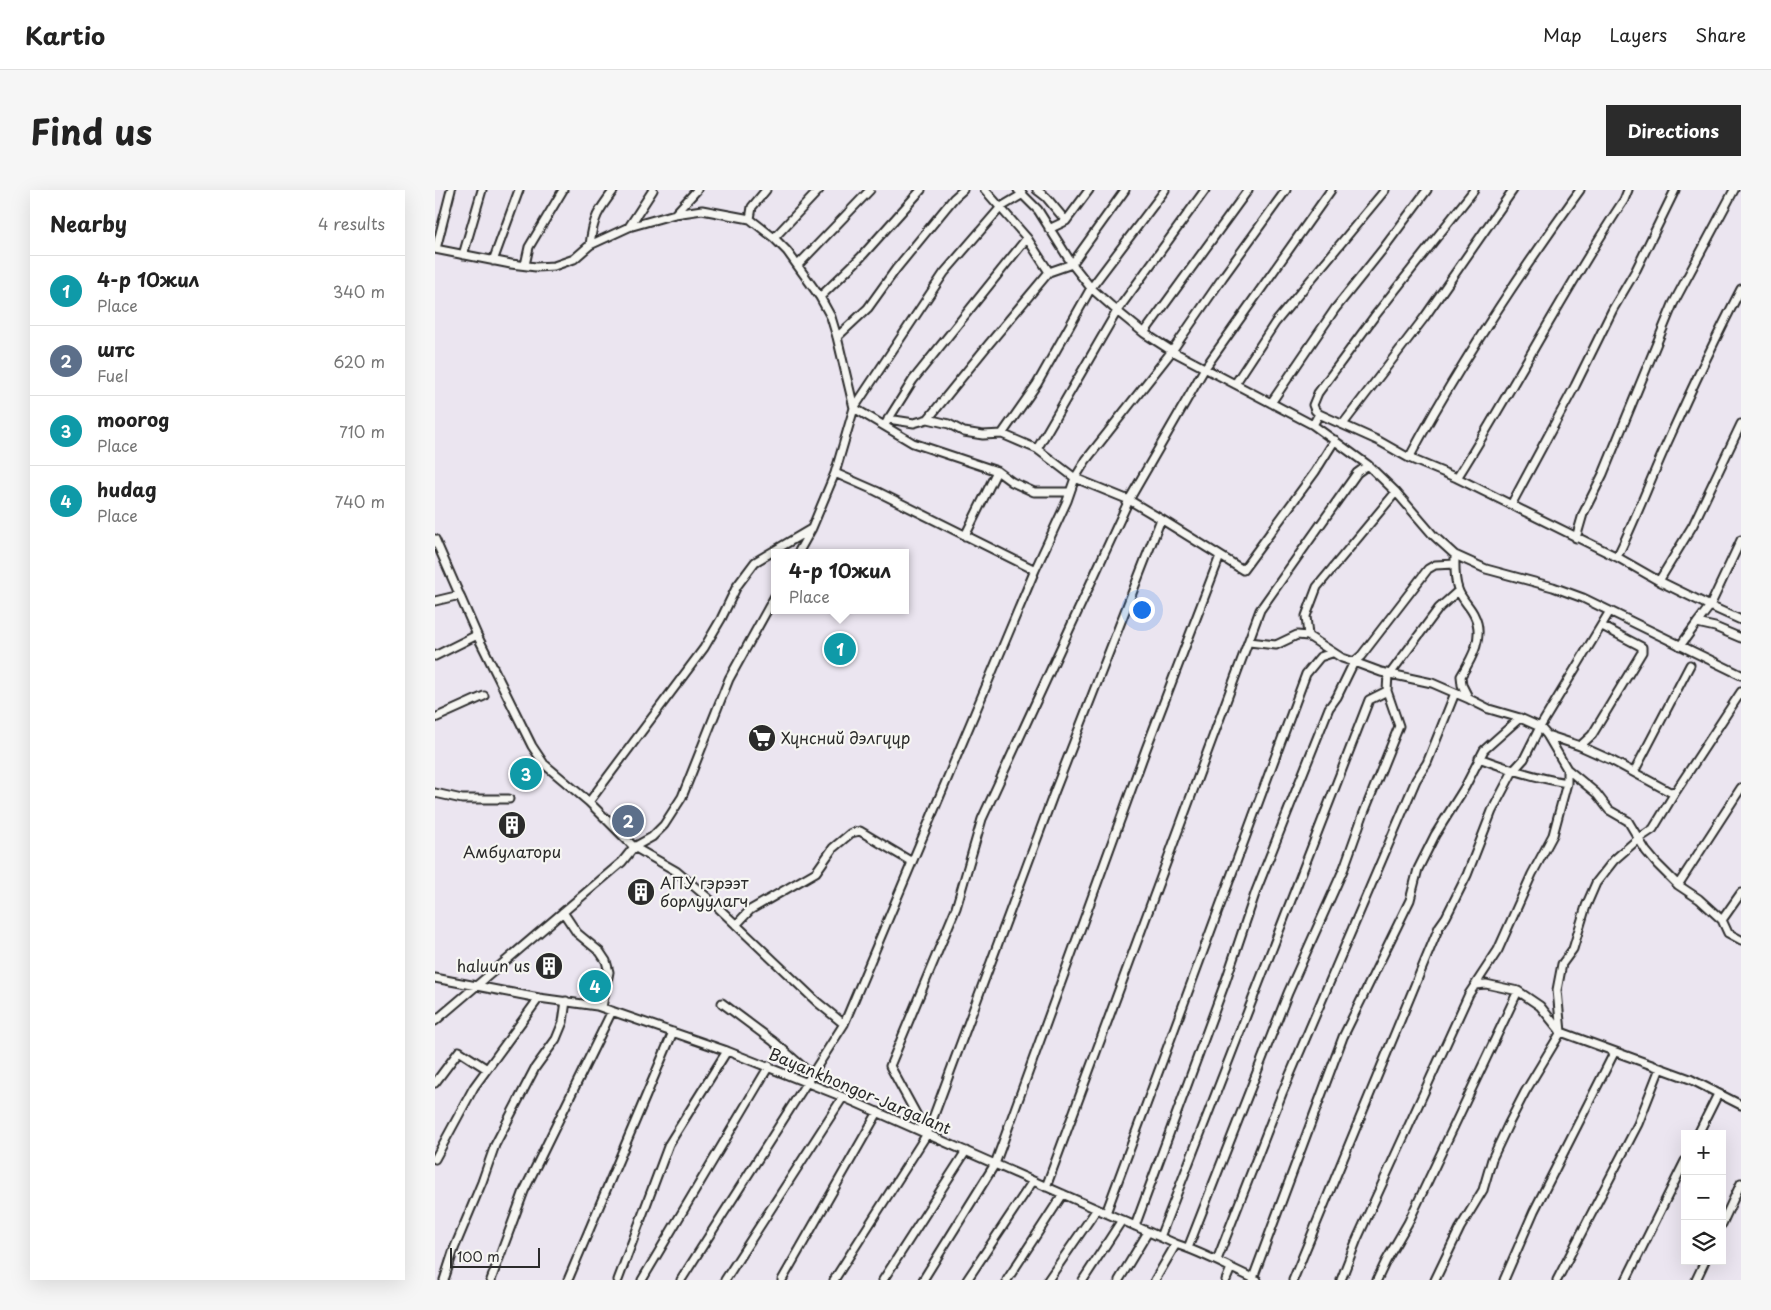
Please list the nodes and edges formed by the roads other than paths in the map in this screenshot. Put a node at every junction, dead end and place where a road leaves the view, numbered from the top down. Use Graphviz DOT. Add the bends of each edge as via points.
graph roads {
  1 [pos="451,190"];
  2 [pos="482,190"];
  3 [pos="519,190"];
  4 [pos="563,190"];
  5 [pos="614,190"];
  6 [pos="653,190"];
  7 [pos="697,190"];
  8 [pos="766,190"];
  9 [pos="819,190"];
  10 [pos="870,190"];
  11 [pos="921,190"];
  12 [pos="963,190"];
  13 [pos="985,190"];
  14 [pos="1037,190"];
  15 [pos="1051,190"];
  16 [pos="1089,190"];
  17 [pos="1125,190"];
  18 [pos="1165,190"];
  19 [pos="1205,190"];
  20 [pos="1248,190"];
  21 [pos="1286,190"];
  22 [pos="1331,190"];
  23 [pos="1385,190"];
  24 [pos="1427,190"];
  25 [pos="1474,190"];
  26 [pos="1513,190"];
  27 [pos="1580,190"];
  28 [pos="1628,190"];
  29 [pos="1675,190"];
  30 [pos="1734,190"];
  31 [pos="1021,192"];
  32 [pos="1046,197"];
  33 [pos="1001,206"];
  34 [pos="675,214"];
  35 [pos="750,219"];
  36 [pos="1066,221"];
  37 [pos="629,227"];
  38 [pos="1049,229"];
  39 [pos="774,238"];
  40 [pos="1027,238"];
  41 [pos="590,245"];
  42 [pos="435,249"];
  43 [pos="463,255"];
  44 [pos="493,261"];
  45 [pos="1072,264"];
  46 [pos="525,265"];
  47 [pos="798,265"];
  48 [pos="1049,272"];
  49 [pos="1091,288"];
  50 [pos="1741,289"];
  51 [pos="820,297"];
  52 [pos="1117,311"];
  53 [pos="1144,333"];
  54 [pos="837,336"];
  55 [pos="1172,351"];
  56 [pos="1205,368"];
  57 [pos="1235,384"];
  58 [pos="1271,403"];
  59 [pos="854,408"];
  60 [pos="1319,414"];
  61 [pos="929,419"];
  62 [pos="886,422"];
  63 [pos="1343,424"];
  64 [pos="1741,424"];
  65 [pos="1313,426"];
  66 [pos="1002,434"];
  67 [pos="1335,440"];
  68 [pos="1037,449"];
  69 [pos="1409,458"];
  70 [pos="1368,465"];
  71 [pos="997,471"];
  72 [pos="835,473"];
  73 [pos="1075,478"];
  74 [pos="1457,478"];
  75 [pos="1070,492"];
  76 [pos="1396,492"];
  77 [pos="1129,500"];
  78 [pos="1511,505"];
  79 [pos="1161,519"];
  80 [pos="812,528"];
  81 [pos="965,536"];
  82 [pos="435,538"];
  83 [pos="1576,538"];
  84 [pos="1741,540"];
  85 [pos="777,549"];
  86 [pos="800,549"];
  87 [pos="771,552"];
  88 [pos="1455,555"];
  89 [pos="1220,556"];
  90 [pos="1617,557"];
  91 [pos="1455,564"];
  92 [pos="1035,570"];
  93 [pos="1659,581"];
  94 [pos="1458,591"];
  95 [pos="460,595"];
  96 [pos="435,601"];
  97 [pos="771,603"];
  98 [pos="1710,606"];
  99 [pos="1610,611"];
  100 [pos="1741,620"];
  101 [pos="1697,623"];
  102 [pos="1601,626"];
  103 [pos="477,635"];
  104 [pos="1308,636"];
  105 [pos="1741,638"];
  106 [pos="1249,642"];
  107 [pos="1680,646"];
  108 [pos="1332,652"];
  109 [pos="435,656"];
  110 [pos="1354,662"];
  111 [pos="1690,665"];
  112 [pos="1389,674"];
  113 [pos="1741,675"];
  114 [pos="1387,691"];
  115 [pos="1741,692"];
  116 [pos="1455,693"];
  117 [pos="484,696"];
  118 [pos="1469,699"];
  119 [pos="435,718"];
  120 [pos="1520,718"];
  121 [pos="1540,728"];
  122 [pos="1547,735"];
  123 [pos="1579,746"];
  124 [pos="1479,758"];
  125 [pos="1567,769"];
  126 [pos="1513,771"];
  127 [pos="1634,772"];
  128 [pos="1567,783"];
  129 [pos="1741,788"];
  130 [pos="1676,792"];
  131 [pos="435,793"];
  132 [pos="509,799"];
  133 [pos="589,802"];
  134 [pos="1638,839"];
  135 [pos="634,847"];
  136 [pos="912,862"];
  137 [pos="1678,886"];
  138 [pos="1741,893"];
  139 [pos="563,912"];
  140 [pos="1722,920"];
  141 [pos="736,925"];
  142 [pos="1741,940"];
  143 [pos="435,978"];
  144 [pos="1475,985"];
  145 [pos="476,986"];
  146 [pos="1518,991"];
  147 [pos="539,998"];
  148 [pos="566,1002"];
  149 [pos="722,1003"];
  150 [pos="602,1007"];
  151 [pos="612,1011"];
  152 [pos="435,1021"];
  153 [pos="844,1024"];
  154 [pos="673,1032"];
  155 [pos="1561,1032"];
  156 [pos="727,1051"];
  157 [pos="1614,1053"];
  158 [pos="769,1066"];
  159 [pos="487,1068"];
  160 [pos="1660,1068"];
  161 [pos="812,1075"];
  162 [pos="435,1083"];
  163 [pos="807,1083"];
  164 [pos="1718,1094"];
  165 [pos="843,1096"];
  166 [pos="1741,1105"];
  167 [pos="878,1112"];
  168 [pos="1700,1130"];
  169 [pos="927,1134"];
  170 [pos="966,1151"];
  171 [pos="435,1159"];
  172 [pos="995,1164"];
  173 [pos="1681,1169"];
  174 [pos="1033,1181"];
  175 [pos="1741,1183"];
  176 [pos="1046,1186"];
  177 [pos="1063,1194"];
  178 [pos="1097,1209"];
  179 [pos="1107,1213"];
  180 [pos="1122,1220"];
  181 [pos="1724,1220"];
  182 [pos="1135,1226"];
  183 [pos="1148,1232"];
  184 [pos="1160,1237"];
  185 [pos="1176,1244"];
  186 [pos="1188,1248"];
  187 [pos="1217,1260"];
  188 [pos="1703,1265"];
  189 [pos="1231,1268"];
  190 [pos="1255,1279"];
  191 [pos="444,1280"];
  192 [pos="491,1280"];
  193 [pos="568,1280"];
  194 [pos="618,1280"];
  195 [pos="642,1280"];
  196 [pos="681,1280"];
  197 [pos="725,1280"];
  198 [pos="782,1280"];
  199 [pos="834,1280"];
  200 [pos="883,1280"];
  201 [pos="923,1280"];
  202 [pos="967,1280"];
  203 [pos="1007,1280"];
  204 [pos="1048,1280"];
  205 [pos="1083,1280"];
  206 [pos="1119,1280"];
  207 [pos="1155,1280"];
  208 [pos="1226,1280"];
  209 [pos="1293,1280"];
  210 [pos="1341,1280"];
  211 [pos="1377,1280"];
  212 [pos="1435,1280"];
  213 [pos="1504,1280"];
  214 [pos="1557,1280"];
  215 [pos="1626,1280"];
  216 [pos="1696,1280"];
  1 -- 42 [label="street"];
  2 -- 43 [label="street"];
  3 -- 44 [label="street"];
  4 -- 46 [label="street" via="529,246"];
  5 -- 41 [label="street" via="595,217"];
  6 -- 37 [label="street"];
  7 -- 34 [label="street"];
  8 -- 35 [label="street" via="752,207"];
  9 -- 39 [label="street"];
  10 -- 47 [label="street"];
  11 -- 51 [label="street"];
  12 -- 54 [label="street" via="896,269 869,308"];
  13 -- 33 [label="street"];
  14 -- 32 [label="street"];
  15 -- 32 [label="street"];
  16 -- 36 [label="street"];
  17 -- 45 [label="street"];
  18 -- 49 [label="street"];
  19 -- 52 [label="street"];
  20 -- 53 [label="street"];
  21 -- 55 [label="street"];
  22 -- 56 [label="street"];
  23 -- 57 [label="street" via="1275,323"];
  24 -- 58 [label="street" via="1335,309"];
  25 -- 60 [label="street" via="1319,393 1313,405"];
  26 -- 63 [label="street" via="1424,318"];
  27 -- 69 [label="street" via="1532,256"];
  28 -- 74 [label="street"];
  29 -- 78 [label="street"];
  30 -- 83 [label="street" via="1673,304 1603,474 1583,514"];
  31 -- 33 [label="street"];
  31 -- 38 [label="street" via="1038,210"];
  32 -- 36 [label="street"];
  33 -- 40 [label="street"];
  33 -- 59 [label="street" via="944,273"];
  34 -- 35 [label="street" via="702,210"];
  34 -- 37 [label="street"];
  35 -- 39 [label="street"];
  36 -- 38 [label="street"];
  37 -- 41 [label="street"];
  38 -- 45 [label="street"];
  39 -- 47 [label="street"];
  40 -- 48 [label="street"];
  40 -- 62 [label="street" via="913,380"];
  41 -- 46 [label="street" via="574,259 554,266"];
  42 -- 43 [label="street"];
  43 -- 44 [label="street"];
  44 -- 46 [label="street"];
  45 -- 48 [label="street"];
  45 -- 49 [label="street"];
  47 -- 51 [label="street"];
  48 -- 61 [label="street"];
  49 -- 52 [label="street"];
  49 -- 66 [label="street" via="1037,384"];
  50 -- 90 [label="street" via="1667,442"];
  51 -- 54 [label="street"];
  52 -- 53 [label="street"];
  52 -- 68 [label="street"];
  53 -- 55 [label="street"];
  54 -- 59 [label="street"];
  55 -- 56 [label="street"];
  55 -- 73 [label="street"];
  56 -- 57 [label="street"];
  56 -- 77 [label="street"];
  57 -- 58 [label="street"];
  58 -- 65 [label="street"];
  59 -- 62 [label="street"];
  59 -- 72 [label="street"];
  60 -- 63 [label="street"];
  60 -- 65 [label="street"];
  61 -- 62 [label="street" via="914,423"];
  61 -- 66 [label="street" via="964,432"];
  62 -- 71 [label="street" via="913,443"];
  63 -- 69 [label="street"];
  64 -- 93 [label="street" via="1693,525"];
  65 -- 67 [label="street"];
  66 -- 68 [label="street"];
  67 -- 70 [label="street"];
  67 -- 89 [label="street" via="1243,570"];
  68 -- 73 [label="street"];
  69 -- 74 [label="street"];
  70 -- 76 [label="street"];
  70 -- 106 [label="street" via="1357,474 1261,610"];
  71 -- 75 [label="street" via="1034,492"];
  71 -- 81 [label="street"];
  72 -- 80 [label="street"];
  72 -- 81 [label="street"];
  73 -- 75 [label="street"];
  73 -- 77 [label="street"];
  74 -- 78 [label="street"];
  75 -- 92 [label="street"];
  76 -- 88 [label="street"];
  76 -- 104 [label="street" via="1317,587 1306,616"];
  77 -- 79 [label="street"];
  77 -- 169 [label="street" via="982,819 955,908 890,1066"];
  78 -- 83 [label="street"];
  79 -- 89 [label="street"];
  79 -- 169 [label="street" via="1054,793"];
  80 -- 85 [label="street"];
  80 -- 86 [label="street"];
  81 -- 92 [label="street"];
  82 -- 95 [label="street"];
  83 -- 90 [label="street"];
  84 -- 98 [label="street"];
  87 -- 133 [label="street" via="755,562 737,586 704,648"];
  88 -- 91 [label="street"];
  88 -- 99 [label="street" via="1486,570 1553,587"];
  89 -- 172 [label="street"];
  90 -- 93 [label="street"];
  91 -- 94 [label="street"];
  91 -- 110 [label="street" via="1435,565 1428,569"];
  92 -- 136 [label="street"];
  93 -- 98 [label="street"];
  94 -- 112 [label="street" via="1439,608"];
  94 -- 118 [label="street" via="1475,616 1479,636 1461,676"];
  95 -- 96 [label="street"];
  95 -- 103 [label="street"];
  97 -- 135 [label="street" via="729,679 682,797 664,825 652,837"];
  98 -- 100 [label="street"];
  98 -- 101 [label="street"];
  99 -- 102 [label="street"];
  99 -- 107 [label="street"];
  101 -- 105 [label="street"];
  101 -- 107 [label="street"];
  102 -- 121 [label="street"];
  102 -- 123 [label="street" via="1635,642 1642,647 1642,652 1592,735"];
  103 -- 109 [label="street"];
  103 -- 133 [label="street" via="531,746 544,764"];
  104 -- 106 [label="street" via="1297,635 1275,645"];
  104 -- 108 [label="street"];
  106 -- 176 [label="street"];
  107 -- 113 [label="street"];
  108 -- 110 [label="street"];
  108 -- 179 [label="street" via="1320,657 1306,674"];
  110 -- 112 [label="street"];
  110 -- 182 [label="street" via="1329,708 1282,826"];
  111 -- 127 [label="street"];
  112 -- 114 [label="street"];
  112 -- 116 [label="street" via="1432,683"];
  114 -- 184 [label="street" via="1369,700"];
  114 -- 186 [label="street" via="1399,726"];
  115 -- 130 [label="street"];
  116 -- 118 [label="street"];
  116 -- 187 [label="street" via="1283,1091"];
  117 -- 119 [label="street"];
  118 -- 120 [label="street"];
  120 -- 121 [label="street"];
  120 -- 124 [label="street"];
  121 -- 122 [label="street"];
  121 -- 126 [label="street" via="1524,759"];
  122 -- 123 [label="street"];
  122 -- 125 [label="street"];
  123 -- 127 [label="street"];
  124 -- 126 [label="street"];
  124 -- 190 [label="street" via="1418,869 1410,900 1343,1037"];
  125 -- 128 [label="street"];
  125 -- 134 [label="street" via="1596,793 1609,810 1627,821"];
  126 -- 128 [label="street"];
  126 -- 209 [label="street" via="1492,811 1467,875 1439,927"];
  127 -- 130 [label="street" via="1670,792"];
  128 -- 144 [label="street" via="1553,835 1498,950"];
  129 -- 137 [label="street"];
  130 -- 134 [label="street" via="1653,830"];
  131 -- 132 [label="street" via="462,799"];
  133 -- 135 [label="street"];
  134 -- 137 [label="street"];
  134 -- 155 [label="street" via="1614,860 1596,883 1573,949 1562,964 1557,990"];
  135 -- 139 [label="street" via="622,862"];
  135 -- 141 [label="street" via="676,871"];
  136 -- 141 [label="street" via="860,831 851,833 833,848 816,872 750,910"];
  136 -- 153 [label="street"];
  137 -- 140 [label="street" via="1699,899"];
  138 -- 140 [label="street"];
  139 -- 145 [label="street"];
  139 -- 150 [label="street" via="577,933 606,961 609,972"];
  140 -- 142 [label="street" via="1729,933"];
  141 -- 153 [label="street"];
  143 -- 145 [label="street, Bayankhongor-Jargalant"];
  144 -- 146 [label="street" via="1486,984"];
  144 -- 210 [label="street"];
  145 -- 147 [label="street, Bayankhongor-Jargalant"];
  145 -- 152 [label="street"];
  146 -- 155 [label="street" via="1540,1006"];
  146 -- 211 [label="street" via="1408,1223"];
  147 -- 148 [label="street, Bayankhongor-Jargalant"];
  147 -- 159 [label="street"];
  148 -- 150 [label="street, Bayankhongor-Jargalant"];
  148 -- 191 [label="street" via="556,1039 535,1068 495,1145"];
  149 -- 161 [label="street"];
  150 -- 151 [label="street, Bayankhongor-Jargalant"];
  151 -- 154 [label="street, Bayankhongor-Jargalant"];
  151 -- 192 [label="street" via="524,1191"];
  153 -- 161 [label="street"];
  154 -- 156 [label="street, Bayankhongor-Jargalant"];
  154 -- 193 [label="street"];
  155 -- 157 [label="street"];
  155 -- 212 [label="street" via="1508,1125 1491,1159 1483,1190"];
  156 -- 158 [label="street, Bayankhongor-Jargalant"];
  156 -- 194 [label="street" via="669,1144"];
  157 -- 160 [label="street"];
  157 -- 213 [label="street" via="1534,1211"];
  158 -- 163 [label="street, Bayankhongor-Jargalant"];
  158 -- 195 [label="street"];
  159 -- 162 [label="street" via="459,1051"];
  159 -- 171 [label="street"];
  160 -- 164 [label="street"];
  160 -- 214 [label="street" via="1638,1124"];
  161 -- 163 [label="street"];
  163 -- 165 [label="street, Bayankhongor-Jargalant"];
  163 -- 196 [label="street"];
  164 -- 166 [label="street"];
  164 -- 168 [label="street"];
  165 -- 167 [label="street, Bayankhongor-Jargalant"];
  165 -- 197 [label="street"];
  167 -- 169 [label="street, Bayankhongor-Jargalant"];
  167 -- 198 [label="street"];
  169 -- 170 [label="street, Bayankhongor-Jargalant"];
  169 -- 199 [label="street"];
  170 -- 172 [label="street, Bayankhongor-Jargalant"];
  170 -- 200 [label="street"];
  172 -- 174 [label="street, Bayankhongor-Jargalant"];
  172 -- 201 [label="street"];
  173 -- 215 [label="street"];
  174 -- 176 [label="street, Bayankhongor-Jargalant"];
  174 -- 202 [label="street"];
  175 -- 181 [label="street"];
  176 -- 177 [label="street, Bayankhongor-Jargalant"];
  177 -- 178 [label="street, Bayankhongor-Jargalant"];
  177 -- 203 [label="street"];
  178 -- 179 [label="street, Bayankhongor-Jargalant"];
  178 -- 204 [label="street"];
  179 -- 180 [label="street, Bayankhongor-Jargalant"];
  180 -- 182 [label="street, Bayankhongor-Jargalant"];
  180 -- 205 [label="street"];
  182 -- 183 [label="street, Bayankhongor-Jargalant"];
  183 -- 184 [label="street, Bayankhongor-Jargalant"];
  183 -- 206 [label="street"];
  184 -- 185 [label="street, Bayankhongor-Jargalant"];
  185 -- 186 [label="street, Bayankhongor-Jargalant"];
  185 -- 207 [label="street"];
  186 -- 187 [label="street, Bayankhongor-Jargalant"];
  187 -- 189 [label="street, Bayankhongor-Jargalant"];
  188 -- 216 [label="street"];
  189 -- 190 [label="street, Bayankhongor-Jargalant"];
  189 -- 208 [label="street"];
}
